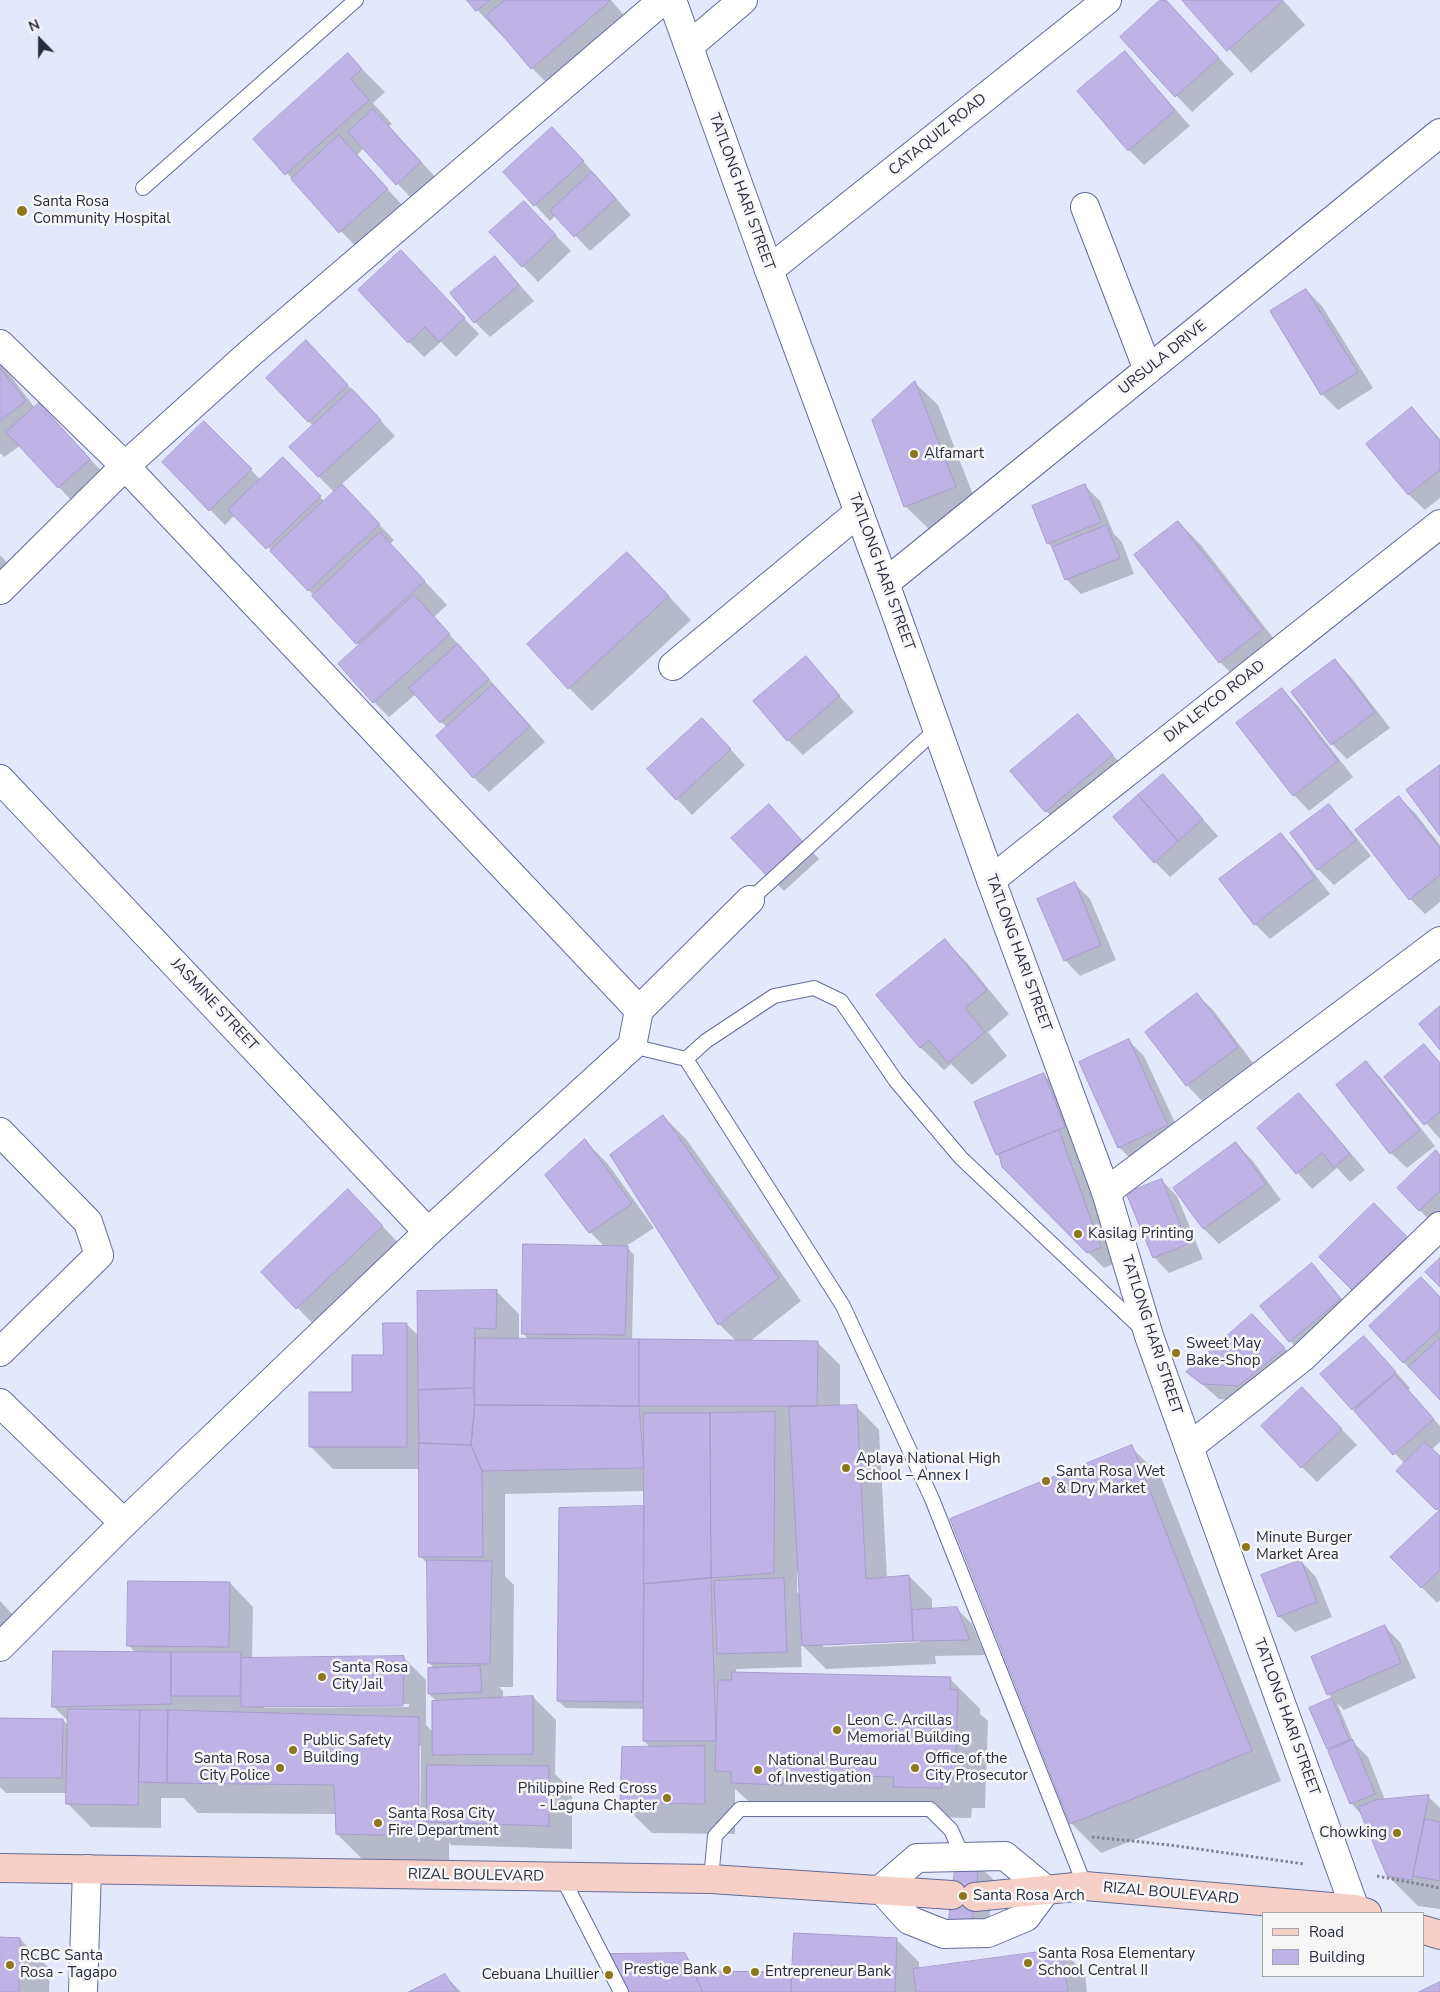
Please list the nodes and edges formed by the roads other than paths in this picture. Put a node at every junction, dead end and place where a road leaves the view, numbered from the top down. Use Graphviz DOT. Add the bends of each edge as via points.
graph roads {
  1 [pos="356,0"];
  2 [pos="663,0"];
  3 [pos="672,0"];
  4 [pos="743,0"];
  5 [pos="1107,0"];
  6 [pos="688,46"];
  7 [pos="1440,133"];
  8 [pos="143,188"];
  9 [pos="1085,207"];
  10 [pos="769,270"];
  11 [pos="0,344"];
  12 [pos="1148,370"];
  13 [pos="125,466"];
  14 [pos="859,512"];
  15 [pos="1440,524"];
  16 [pos="886,583"];
  17 [pos="0,590"];
  18 [pos="673,666"];
  19 [pos="938,728"];
  20 [pos="0,778"];
  21 [pos="991,880"];
  22 [pos="750,900"];
  23 [pos="1440,941"];
  24 [pos="639,1010"];
  25 [pos="632,1046"];
  26 [pos="686,1058"];
  27 [pos="0,1132"];
  28 [pos="1106,1192"];
  29 [pos="1440,1226"];
  30 [pos="428,1232"];
  31 [pos="1149,1336"];
  32 [pos="0,1352"];
  33 [pos="0,1403"];
  34 [pos="1189,1446"];
  35 [pos="124,1523"];
  36 [pos="0,1647"];
  37 [pos="963,1857"];
  38 [pos="0,1868"];
  39 [pos="87,1869"];
  40 [pos="562,1877"];
  41 [pos="712,1879"];
  42 [pos="1084,1886"];
  43 [pos="881,1889"];
  44 [pos="1046,1890"];
  45 [pos="1361,1911"];
  46 [pos="1425,1930"];
  47 [pos="1440,1935"];
  48 [pos="83,1992"];
  49 [pos="621,1992"];
  1 -- 8 [label="lane"];
  2 -- 13 [label="street" via="248,355"];
  3 -- 6 [label="street, TATLONG HARI STREET"];
  4 -- 6 [label="street"];
  5 -- 10 [label="street, CATAQUIZ ROAD"];
  6 -- 10 [label="street, TATLONG HARI STREET"];
  7 -- 12 [label="street, URSULA DRIVE"];
  9 -- 12 [label="street"];
  10 -- 14 [label="street, TATLONG HARI STREET"];
  11 -- 13 [label="street"];
  12 -- 16 [label="street, URSULA DRIVE"];
  13 -- 17 [label="street"];
  13 -- 24 [label="street"];
  14 -- 16 [label="street, TATLONG HARI STREET"];
  14 -- 18 [label="street"];
  15 -- 21 [label="street, DIA LEYCO ROAD"];
  16 -- 19 [label="street, TATLONG HARI STREET"];
  19 -- 21 [label="street, TATLONG HARI STREET"];
  19 -- 22 [label="lane"];
  20 -- 30 [label="street, JASMINE STREET"];
  21 -- 28 [label="street, TATLONG HARI STREET"];
  22 -- 24 [label="street"];
  23 -- 28 [label="street"];
  24 -- 25 [label="street"];
  25 -- 26 [label="lane"];
  25 -- 30 [label="street"];
  26 -- 31 [label="lane" via="774,996 814,988 842,1001 896,1081 961,1158"];
  26 -- 42 [label="lane" via="843,1306 932,1499"];
  27 -- 32 [label="street" via="88,1222 99,1255"];
  28 -- 31 [label="street, TATLONG HARI STREET"];
  29 -- 34 [label="street" via="1303,1357"];
  30 -- 35 [label="street"];
  31 -- 34 [label="street, TATLONG HARI STREET"];
  33 -- 35 [label="street"];
  34 -- 45 [label="street, TATLONG HARI STREET" via="1340,1869"];
  35 -- 36 [label="street"];
  37 -- 41 [label="lane" via="951,1830 930,1809 740,1809 716,1836"];
  37 -- 43 [label="street" via="917,1858"];
  37 -- 44 [label="street" via="1004,1856"];
  38 -- 39 [label="main road, RIZAL BOULEVARD"];
  39 -- 40 [label="main road, RIZAL BOULEVARD"];
  39 -- 48 [label="street"];
  40 -- 41 [label="main road, RIZAL BOULEVARD"];
  40 -- 49 [label="lane"];
  41 -- 43 [label="main road, RIZAL BOULEVARD"];
  42 -- 44 [label="main road, RIZAL BOULEVARD"];
  42 -- 45 [label="main road, RIZAL BOULEVARD"];
  43 -- 44 [label="main road, RIZAL BOULEVARD" via="963,1896"];
  43 -- 44 [label="street" via="909,1920 944,1934 988,1933 1026,1917"];
  46 -- 47 [label="main road"];
}
